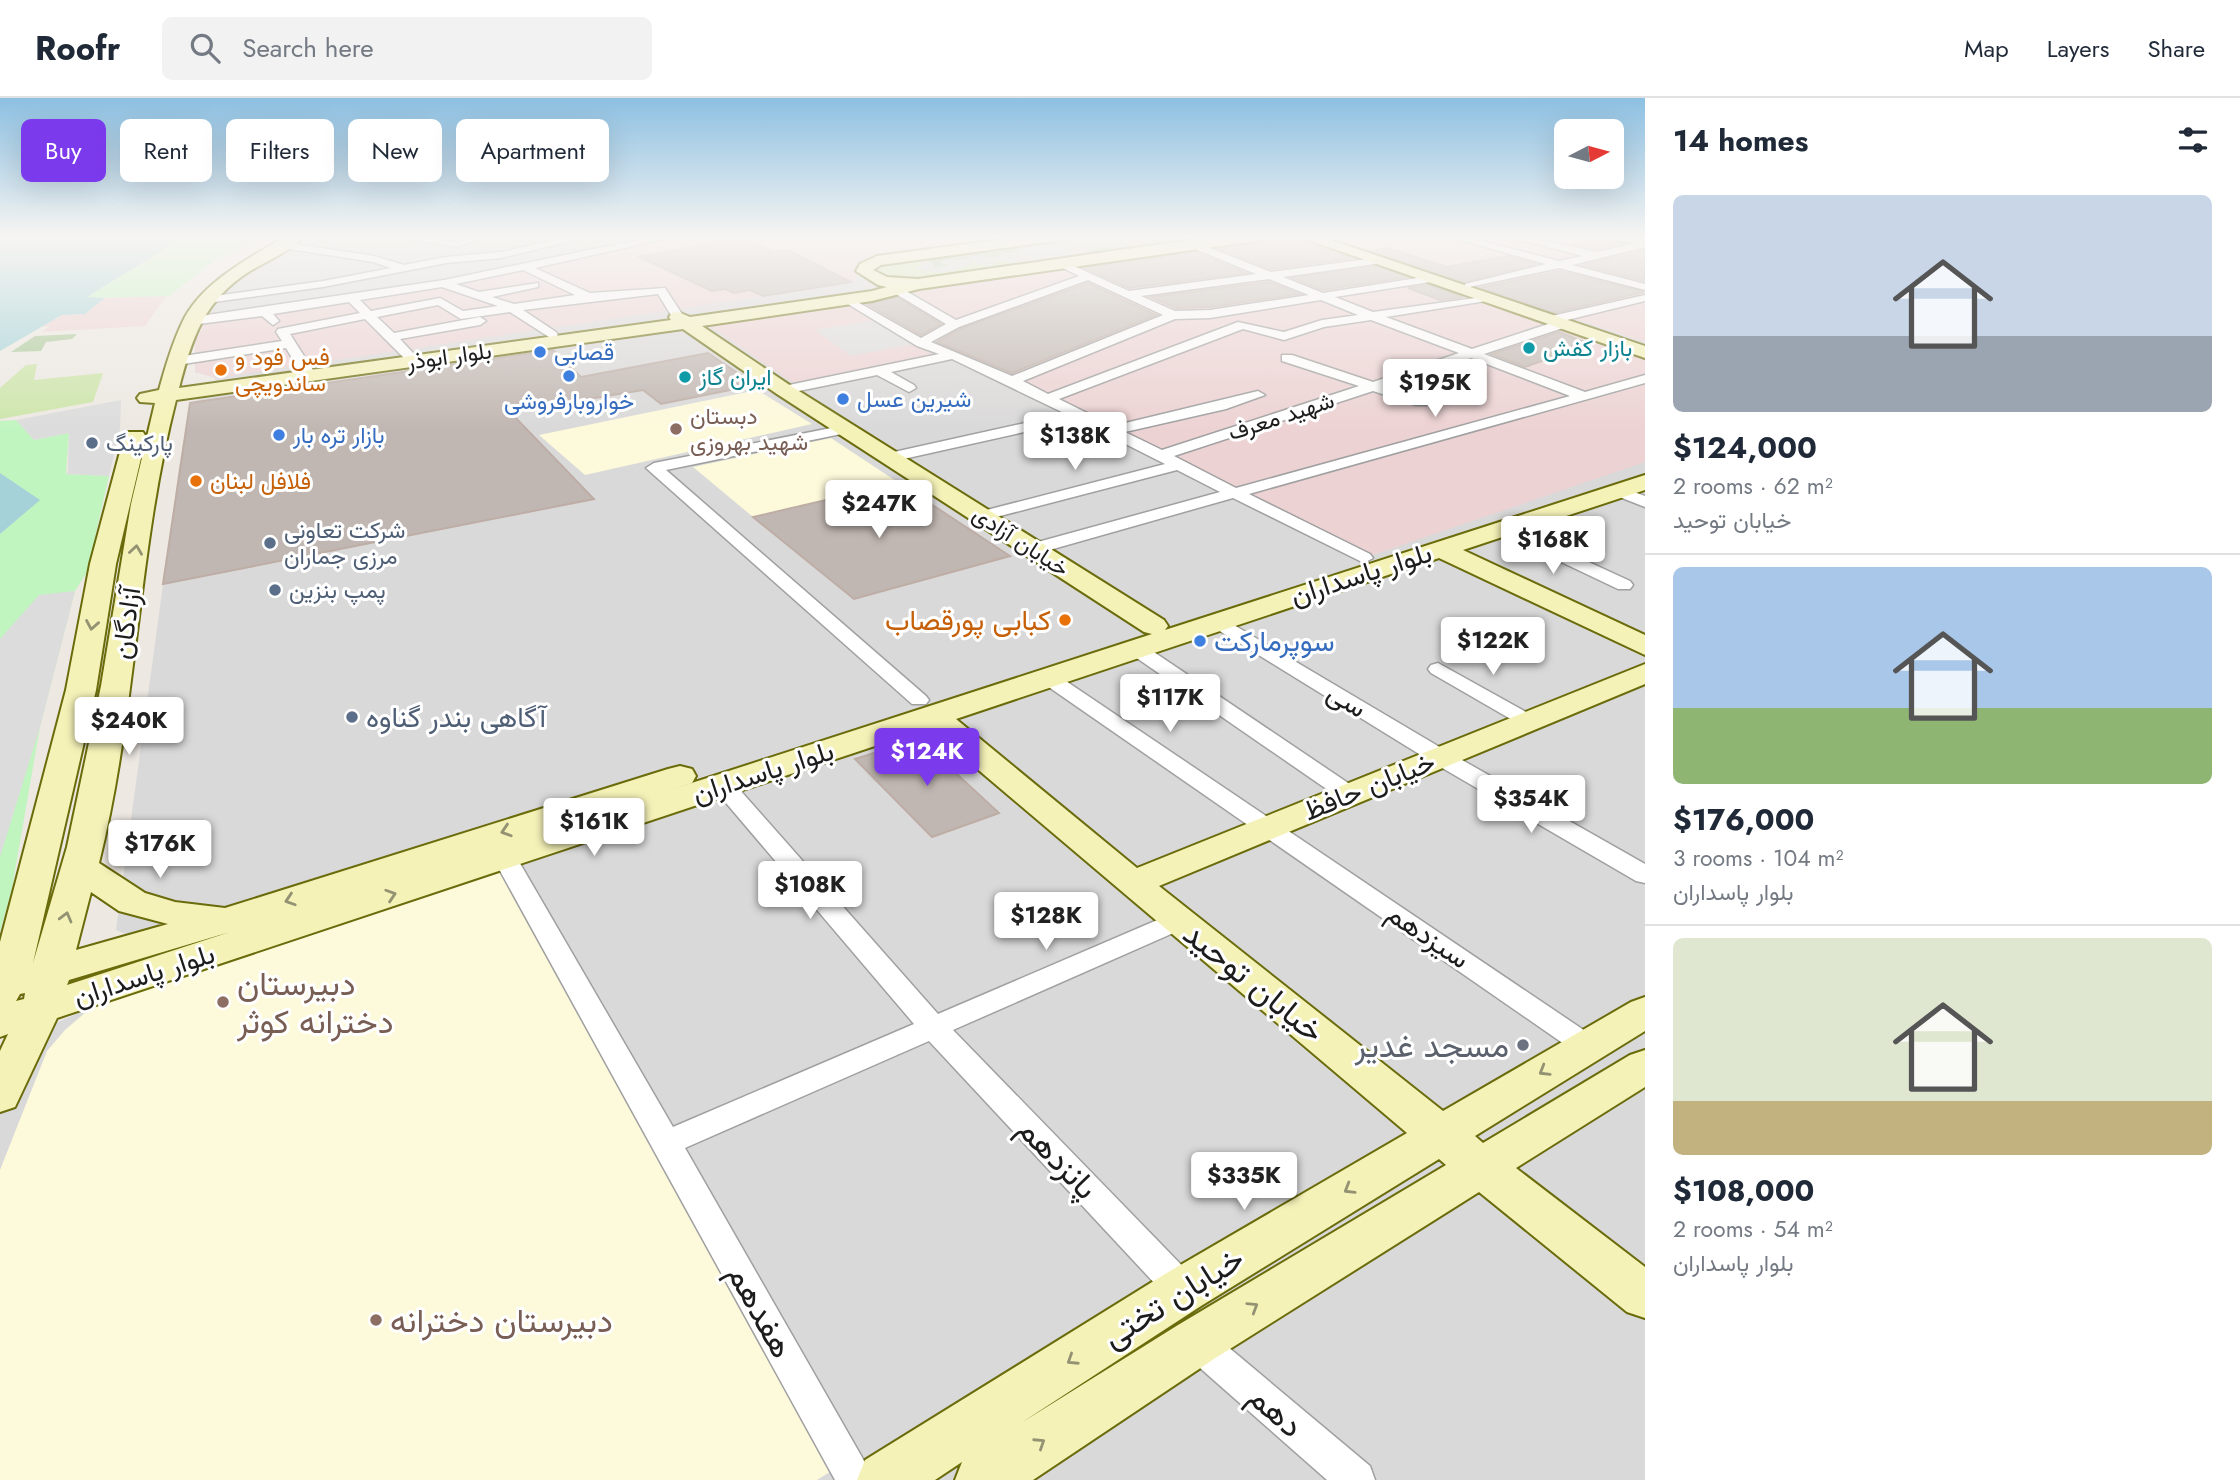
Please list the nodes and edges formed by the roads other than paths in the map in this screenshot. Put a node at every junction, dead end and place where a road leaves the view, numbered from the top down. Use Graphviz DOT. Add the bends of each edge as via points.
graph roads {
  1 [pos="186,300"];
  2 [pos="207,300"];
  3 [pos="343,300"];
  4 [pos="346,300"];
  5 [pos="438,300"];
  6 [pos="441,300"];
  7 [pos="490,300"];
  8 [pos="569,300"];
  9 [pos="668,300"];
  10 [pos="820,300"];
  11 [pos="866,300"];
  12 [pos="915,300"];
  13 [pos="1021,300"];
  14 [pos="1143,300"];
  15 [pos="1290,300"];
  16 [pos="1336,300"];
  17 [pos="1471,300"];
  18 [pos="1493,300"];
  19 [pos="1636,300"];
  20 [pos="516,310"];
  21 [pos="265,312"];
  22 [pos="368,315"];
  23 [pos="1173,315"];
  24 [pos="174,317"];
  25 [pos="1374,317"];
  26 [pos="681,320"];
  27 [pos="191,321"];
  28 [pos="1556,322"];
  29 [pos="955,324"];
  30 [pos="282,332"];
  31 [pos="257,335"];
  32 [pos="552,335"];
  33 [pos="392,337"];
  34 [pos="920,343"];
  35 [pos="290,344"];
  36 [pos="1645,352"];
  37 [pos="1468,353"];
  38 [pos="409,355"];
  39 [pos="953,355"];
  40 [pos="1287,358"];
  41 [pos="306,370"];
  42 [pos="879,370"];
  43 [pos="167,375"];
  44 [pos="1645,379"];
  45 [pos="1012,381"];
  46 [pos="1372,386"];
  47 [pos="909,388"];
  48 [pos="784,390"];
  49 [pos="1258,395"];
  50 [pos="1584,396"];
  51 [pos="1047,399"];
  52 [pos="1421,402"];
  53 [pos="1080,415"];
  54 [pos="846,429"];
  55 [pos="1110,430"];
  56 [pos="1160,456"];
  57 [pos="890,457"];
  58 [pos="1179,465"];
  59 [pos="1644,472"];
  60 [pos="1618,491"];
  61 [pos="1234,493"];
  62 [pos="1645,502"];
  63 [pos="981,516"];
  64 [pos="1504,528"];
  65 [pos="1033,549"];
  66 [pos="1440,549"];
  67 [pos="1364,558"];
  68 [pos="1624,585"];
  69 [pos="1217,621"];
  70 [pos="1145,637"];
  71 [pos="1645,646"];
  72 [pos="1438,669"];
  73 [pos="1645,673"];
  74 [pos="1047,677"];
  75 [pos="926,708"];
  76 [pos="1528,721"];
  77 [pos="1440,757"];
  78 [pos="723,785"];
  79 [pos="1349,794"];
  80 [pos="1269,827"];
  81 [pos="505,858"];
  82 [pos="440,865"];
  83 [pos="79,867"];
  84 [pos="1645,875"];
  85 [pos="1133,883"];
  86 [pos="232,919"];
  87 [pos="1178,921"];
  88 [pos="53,970"];
  89 [pos="1,997"];
  90 [pos="41,1009"];
  91 [pos="1645,1012"];
  92 [pos="933,1027"];
  93 [pos="1587,1046"];
  94 [pos="1645,1066"];
  95 [pos="0,1096"];
  96 [pos="1439,1134"];
  97 [pos="666,1143"];
  98 [pos="1479,1167"];
  99 [pos="1183,1290"];
  100 [pos="1645,1296"];
  101 [pos="1196,1342"];
  102 [pos="856,1480"];
  103 [pos="885,1480"];
  104 [pos="983,1480"];
  105 [pos="1356,1480"];
  1 -- 24 [label="main road"];
  2 -- 27 [label="main road"];
  3 -- 21 [label="street"];
  4 -- 22 [label="street"];
  5 -- 22 [label="street"];
  6 -- 20 [label="street" via="461,315"];
  7 -- 20 [label="street"];
  8 -- 20 [label="street"];
  9 -- 26 [label="street"];
  10 -- 26 [label="main road, بلوار ابوذر"];
  11 -- 34 [label="street"];
  12 -- 29 [label="street"];
  13 -- 29 [label="street"];
  14 -- 23 [label="street"];
  15 -- 23 [label="street" via="1210,314"];
  16 -- 25 [label="street"];
  17 -- 25 [label="street"];
  18 -- 28 [label="main road"];
  19 -- 28 [label="street, شهید معرف"];
  20 -- 32 [label="street"];
  20 -- 33 [label="street"];
  21 -- 27 [label="street"];
  21 -- 30 [label="street"];
  22 -- 30 [label="street"];
  22 -- 33 [label="street"];
  23 -- 45 [label="street"];
  25 -- 37 [label="street"];
  25 -- 51 [label="street" via="1321,324 1284,336 1242,325"];
  26 -- 32 [label="main road, بلوار ابوذر"];
  26 -- 43 [label="main road, بلوار ابوذر"];
  26 -- 48 [label="main road, خیابان آزادی"];
  27 -- 43 [label="main road"];
  28 -- 36 [label="main road"];
  28 -- 37 [label="street, شهید معرف"];
  29 -- 34 [label="street"];
  30 -- 31 [label="street"];
  30 -- 35 [label="street"];
  32 -- 38 [label="main road, بلوار ابوذر"];
  33 -- 38 [label="street"];
  34 -- 39 [label="street"];
  35 -- 41 [label="street"];
  35 -- 43 [label="street"];
  37 -- 46 [label="street, شهید معرف"];
  37 -- 50 [label="street"];
  38 -- 41 [label="main road, بلوار ابوذر"];
  39 -- 42 [label="street"];
  39 -- 45 [label="street"];
  40 -- 46 [label="street"];
  41 -- 43 [label="main road, بلوار ابوذر"];
  42 -- 47 [label="street"];
  42 -- 48 [label="street"];
  83 -- 43 [label="main road, آزادگان, one-way" via="116,686"];
  43 -- 89 [label="main road, آزادگان, one-way" via="103,564 81,690 15,959"];
  44 -- 50 [label="street"];
  45 -- 51 [label="street"];
  46 -- 52 [label="street"];
  46 -- 56 [label="street, شهید معرف"];
  48 -- 54 [label="main road, خیابان آزادی"];
  49 -- 55 [label="street"];
  50 -- 61 [label="street"];
  51 -- 53 [label="street"];
  53 -- 55 [label="street"];
  53 -- 57 [label="street"];
  54 -- 57 [label="main road, خیابان آزادی"];
  54 -- 75 [label="street" via="654,468"];
  55 -- 56 [label="street"];
  56 -- 58 [label="street"];
  57 -- 63 [label="main road, خیابان آزادی"];
  58 -- 61 [label="street"];
  58 -- 63 [label="street"];
  59 -- 60 [label="main road, بلوار پاسداران"];
  59 -- 67 [label="main road, بلوار پاسداران"];
  60 -- 62 [label="street"];
  60 -- 64 [label="main road, بلوار پاسداران"];
  61 -- 65 [label="street"];
  61 -- 67 [label="street"];
  63 -- 65 [label="main road, خیابان آزادی"];
  64 -- 66 [label="main road, بلوار پاسداران"];
  64 -- 68 [label="street"];
  65 -- 70 [label="main road, خیابان آزادی"];
  66 -- 69 [label="main road, بلوار پاسداران"];
  66 -- 71 [label="main road"];
  67 -- 70 [label="main road, بلوار پاسداران"];
  69 -- 70 [label="main road, بلوار پاسداران"];
  69 -- 77 [label="street, سی"];
  70 -- 74 [label="main road, بلوار پاسداران"];
  70 -- 75 [label="main road, بلوار پاسداران"];
  70 -- 79 [label="street"];
  72 -- 76 [label="street"];
  73 -- 76 [label="main road, خیابان حافظ"];
  74 -- 75 [label="main road, بلوار پاسداران"];
  74 -- 80 [label="street, سیزدهم"];
  75 -- 78 [label="main road, بلوار پاسداران"];
  75 -- 82 [label="main road, بلوار پاسداران, one-way"];
  75 -- 85 [label="main road, خیابان توحید"];
  76 -- 77 [label="main road, خیابان حافظ"];
  77 -- 79 [label="main road, خیابان حافظ"];
  77 -- 84 [label="street, سی"];
  78 -- 81 [label="main road, بلوار پاسداران"];
  78 -- 92 [label="street, پانزدهم"];
  79 -- 80 [label="main road, خیابان حافظ"];
  80 -- 85 [label="main road, خیابان حافظ"];
  80 -- 93 [label="street, سیزدهم"];
  81 -- 82 [label="main road, بلوار پاسداران"];
  81 -- 97 [label="street, هفدهم"];
  82 -- 86 [label="main road, بلوار پاسداران, one-way"];
  90 -- 82 [label="main road, بلوار پاسداران, one-way"];
  83 -- 86 [label="main road" via="132,902 176,914"];
  88 -- 83 [label="main road, آزادگان, one-way"];
  85 -- 87 [label="main road, خیابان توحید"];
  86 -- 88 [label="main road, بلوار پاسداران"];
  87 -- 92 [label="street"];
  87 -- 96 [label="main road, خیابان توحید"];
  88 -- 89 [label="main road, بلوار پاسداران"];
  88 -- 90 [label="main road, آزادگان"];
  89 -- 90 [label="main road, بلوار پاسداران"];
  90 -- 95 [label="main road, آزادگان"];
  91 -- 93 [label="main road, خیابان تختی"];
  92 -- 97 [label="street"];
  92 -- 99 [label="street, پانزدهم"];
  93 -- 96 [label="main road, خیابان تختی, one-way"];
  94 -- 98 [label="main road, خیابان تختی"];
  96 -- 98 [label="main road, خیابان توحید"];
  96 -- 99 [label="main road, خیابان تختی, one-way"];
  97 -- 102 [label="street, هفدهم"];
  98 -- 100 [label="main road, خیابان توحید"];
  101 -- 98 [label="main road, خیابان تختی, one-way"];
  99 -- 103 [label="main road, خیابان تختی, one-way"];
  104 -- 101 [label="main road, خیابان تختی, one-way"];
  101 -- 105 [label="street, دهم"];
}
